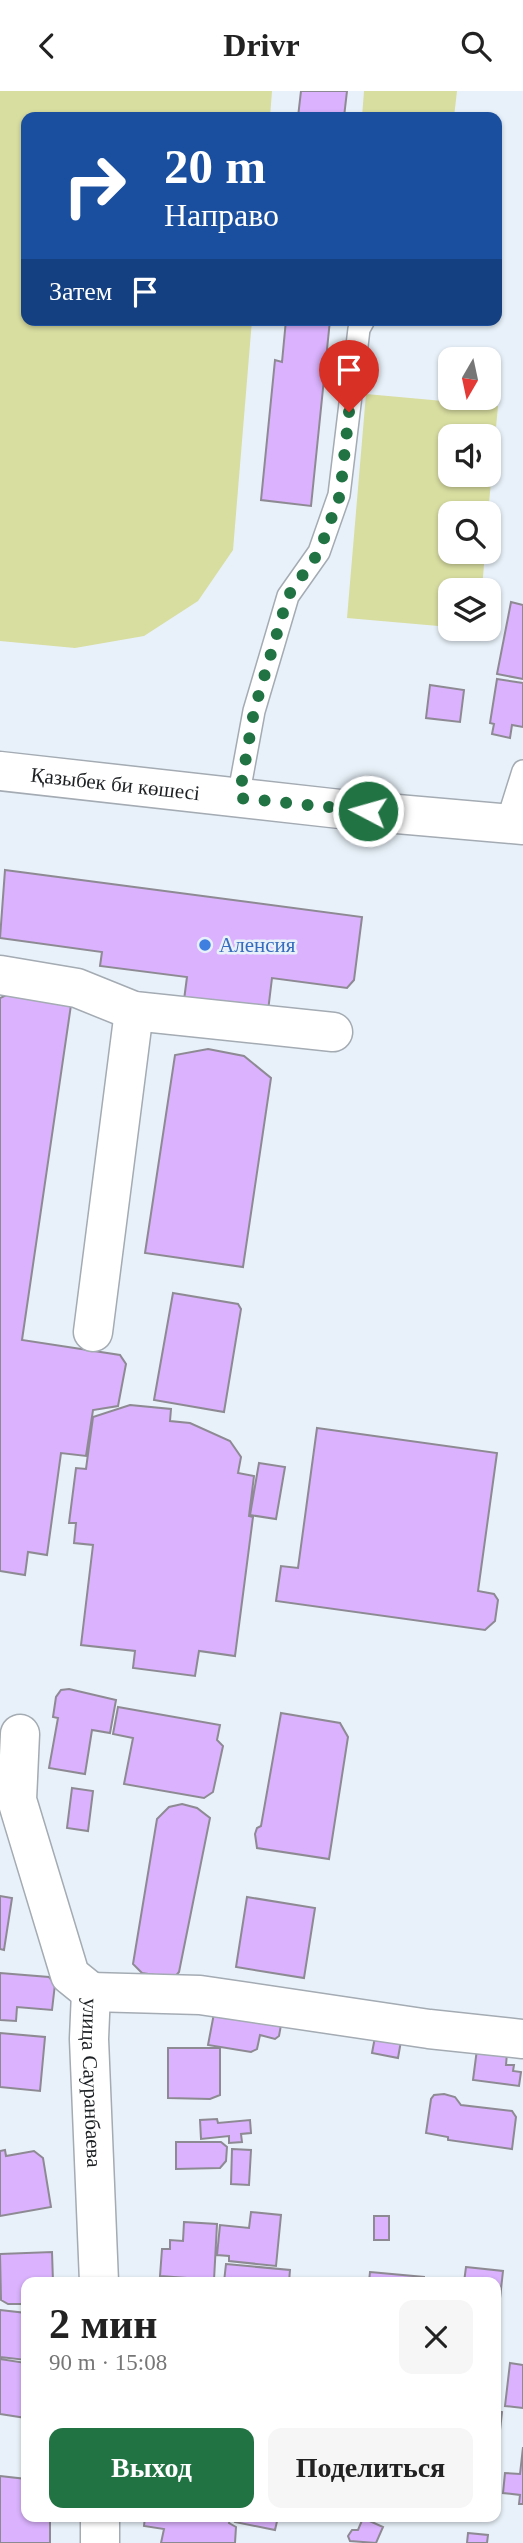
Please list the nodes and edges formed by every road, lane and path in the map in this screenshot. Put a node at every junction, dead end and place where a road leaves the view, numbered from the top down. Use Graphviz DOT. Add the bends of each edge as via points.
graph roads {
  1 [pos="361,326"];
  2 [pos="0,771"];
  3 [pos="523,771"];
  4 [pos="239,798"];
  5 [pos="515,825"];
  6 [pos="0,975"];
  7 [pos="134,1011"];
  8 [pos="333,1032"];
  9 [pos="93,1332"];
  10 [pos="20,1734"];
  11 [pos="91,1992"];
  12 [pos="523,2039"];
  13 [pos="99,2277"];
  14 [pos="100,2522"];
  15 [pos="100,2543"];
  1 -- 4 [label="lane" via="340,495 319,552 288,596 254,711"];
  2 -- 4 [label="street, Қазыбек би көшесі"];
  3 -- 5 [label="lane"];
  4 -- 5 [label="street, Қазыбек би көшесі"];
  6 -- 7 [label="street" via="77,988"];
  7 -- 8 [label="street"];
  7 -- 9 [label="street"];
  10 -- 11 [label="street, улица Сауранбаева" via="17,1800 70,1975"];
  11 -- 12 [label="street" via="200,1995"];
  11 -- 13 [label="street, улица Сауранбаева"];
  14 -- 15 [label="street"];
}
